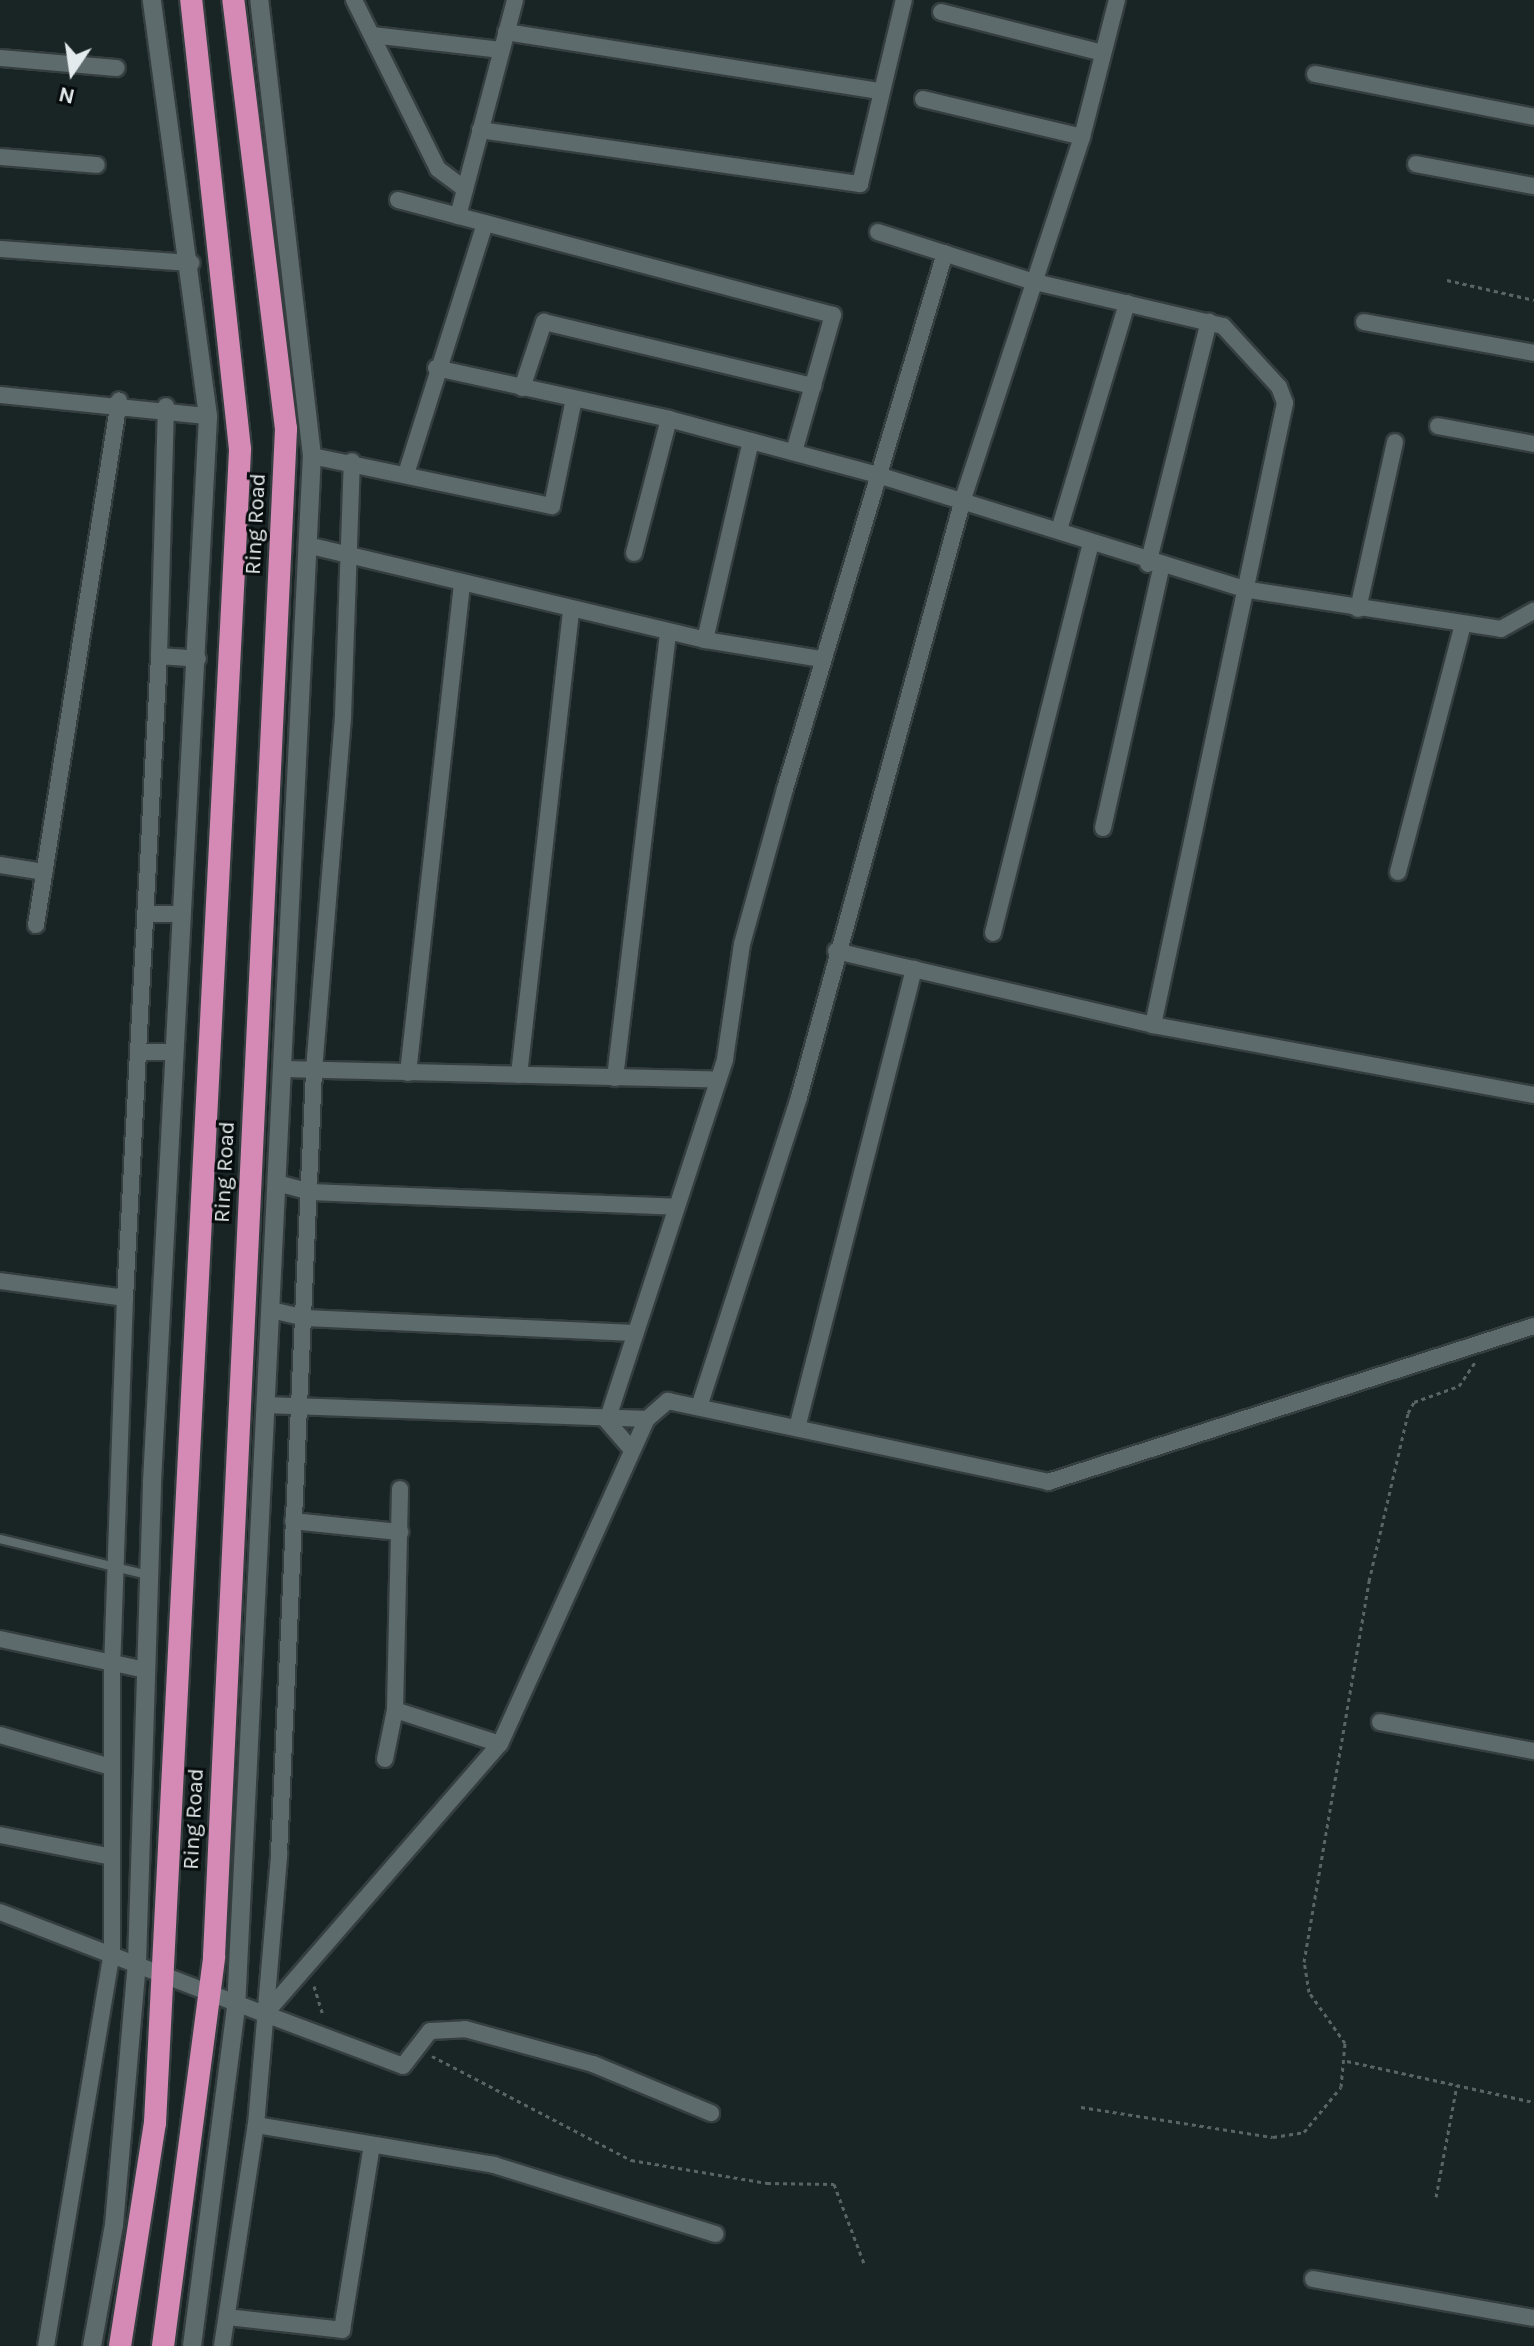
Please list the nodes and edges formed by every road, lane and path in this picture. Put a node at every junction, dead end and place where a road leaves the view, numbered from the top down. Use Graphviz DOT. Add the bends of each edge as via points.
graph roads {
  1 [pos="152,0"];
  2 [pos="191,0"];
  3 [pos="233,0"];
  4 [pos="259,0"];
  5 [pos="354,0"];
  6 [pos="515,0"];
  7 [pos="1117,0"];
  8 [pos="901,1"];
  9 [pos="941,12"];
  10 [pos="506,32"];
  11 [pos="372,35"];
  12 [pos="501,50"];
  13 [pos="1103,53"];
  14 [pos="0,58"];
  15 [pos="117,68"];
  16 [pos="1315,74"];
  17 [pos="879,91"];
  18 [pos="923,99"];
  19 [pos="1534,117"];
  20 [pos="480,130"];
  21 [pos="1082,137"];
  22 [pos="0,157"];
  23 [pos="1416,164"];
  24 [pos="97,165"];
  25 [pos="1534,186"];
  26 [pos="465,189"];
  27 [pos="398,200"];
  28 [pos="458,216"];
  29 [pos="485,223"];
  30 [pos="878,232"];
  31 [pos="0,249"];
  32 [pos="945,253"];
  33 [pos="191,263"];
  34 [pos="1447,280"];
  35 [pos="1031,281"];
  36 [pos="1534,300"];
  37 [pos="1127,303"];
  38 [pos="1209,322"];
  39 [pos="1364,322"];
  40 [pos="1534,353"];
  41 [pos="436,368"];
  42 [pos="813,386"];
  43 [pos="522,388"];
  44 [pos="0,395"];
  45 [pos="574,399"];
  46 [pos="119,401"];
  47 [pos="166,406"];
  48 [pos="208,416"];
  49 [pos="669,419"];
  50 [pos="1438,426"];
  51 [pos="751,441"];
  52 [pos="1395,442"];
  53 [pos="1534,444"];
  54 [pos="794,452"];
  55 [pos="312,456"];
  56 [pos="352,461"];
  57 [pos="406,474"];
  58 [pos="878,475"];
  59 [pos="963,499"];
  60 [pos="1059,530"];
  61 [pos="1091,542"];
  62 [pos="307,545"];
  63 [pos="634,553"];
  64 [pos="349,560"];
  65 [pos="1155,566"];
  66 [pos="462,585"];
  67 [pos="1243,589"];
  68 [pos="1358,609"];
  69 [pos="571,610"];
  70 [pos="1534,611"];
  71 [pos="1463,624"];
  72 [pos="668,632"];
  73 [pos="705,640"];
  74 [pos="159,656"];
  75 [pos="198,659"];
  76 [pos="821,659"];
  77 [pos="1103,828"];
  78 [pos="0,865"];
  79 [pos="44,872"];
  80 [pos="1398,872"];
  81 [pos="145,914"];
  82 [pos="182,914"];
  83 [pos="36,925"];
  84 [pos="993,933"];
  85 [pos="836,951"];
  86 [pos="914,969"];
  87 [pos="1153,1025"];
  88 [pos="138,1052"];
  89 [pos="174,1052"];
  90 [pos="283,1069"];
  91 [pos="314,1070"];
  92 [pos="408,1073"];
  93 [pos="519,1075"];
  94 [pos="615,1078"];
  95 [pos="718,1080"];
  96 [pos="1534,1095"];
  97 [pos="277,1183"];
  98 [pos="310,1192"];
  99 [pos="676,1207"];
  100 [pos="0,1281"];
  101 [pos="125,1298"];
  102 [pos="271,1310"];
  103 [pos="305,1318"];
  104 [pos="1534,1326"];
  105 [pos="635,1333"];
  106 [pos="1478,1343"];
  107 [pos="266,1405"];
  108 [pos="302,1407"];
  109 [pos="699,1407"];
  110 [pos="647,1419"];
  111 [pos="607,1421"];
  112 [pos="797,1428"];
  113 [pos="632,1450"];
  114 [pos="400,1489"];
  115 [pos="293,1521"];
  116 [pos="400,1532"];
  117 [pos="0,1539"];
  118 [pos="115,1566"];
  119 [pos="149,1575"];
  120 [pos="0,1639"];
  121 [pos="112,1669"];
  122 [pos="146,1670"];
  123 [pos="395,1710"];
  124 [pos="1380,1722"];
  125 [pos="0,1735"];
  126 [pos="500,1744"];
  127 [pos="1534,1751"];
  128 [pos="385,1759"];
  129 [pos="111,1767"];
  130 [pos="0,1835"];
  131 [pos="112,1857"];
  132 [pos="0,1913"];
  133 [pos="112,1952"];
  134 [pos="137,1963"];
  135 [pos="310,1967"];
  136 [pos="162,1973"];
  137 [pos="210,1992"];
  138 [pos="236,2008"];
  139 [pos="265,2014"];
  140 [pos="335,2020"];
  141 [pos="416,2050"];
  142 [pos="1347,2061"];
  143 [pos="1457,2085"];
  144 [pos="1534,2102"];
  145 [pos="1081,2107"];
  146 [pos="711,2113"];
  147 [pos="256,2125"];
  148 [pos="372,2145"];
  149 [pos="1436,2197"];
  150 [pos="715,2234"];
  151 [pos="865,2266"];
  152 [pos="1313,2279"];
  153 [pos="227,2317"];
  154 [pos="1534,2318"];
  155 [pos="46,2346"];
  156 [pos="92,2346"];
  157 [pos="120,2346"];
  158 [pos="163,2346"];
  159 [pos="192,2346"];
  160 [pos="222,2346"];
  1 -- 33 [label="street"];
  2 -- 136 [label="highway, Ring Road" via="240,449"];
  3 -- 137 [label="highway, Ring Road" via="286,429"];
  4 -- 55 [label="street"];
  5 -- 11 [label="street"];
  6 -- 10 [label="street"];
  7 -- 13 [label="street"];
  8 -- 17 [label="street"];
  9 -- 13 [label="street"];
  10 -- 12 [label="street"];
  10 -- 17 [label="street"];
  11 -- 12 [label="street"];
  11 -- 26 [label="street" via="438,169"];
  12 -- 20 [label="street"];
  13 -- 21 [label="street"];
  14 -- 15 [label="street"];
  16 -- 19 [label="street"];
  17 -- 20 [label="street" via="860,184"];
  18 -- 21 [label="street"];
  20 -- 26 [label="street"];
  21 -- 35 [label="street"];
  22 -- 24 [label="street"];
  23 -- 25 [label="street"];
  26 -- 28 [label="street"];
  27 -- 28 [label="street"];
  28 -- 29 [label="street"];
  29 -- 41 [label="street"];
  29 -- 42 [label="street" via="833,315"];
  30 -- 32 [label="street"];
  31 -- 33 [label="street"];
  32 -- 35 [label="street"];
  32 -- 58 [label="street"];
  33 -- 48 [label="street"];
  34 -- 36 [label="path"];
  35 -- 37 [label="street"];
  35 -- 59 [label="street"];
  37 -- 38 [label="street"];
  37 -- 60 [label="street"];
  38 -- 65 [label="street"];
  38 -- 67 [label="street" via="1236,333 1285,403"];
  39 -- 40 [label="street"];
  41 -- 43 [label="street"];
  41 -- 57 [label="street"];
  42 -- 43 [label="street" via="544,322"];
  42 -- 54 [label="street"];
  43 -- 45 [label="street"];
  44 -- 46 [label="street"];
  45 -- 49 [label="street"];
  45 -- 57 [label="street" via="552,506"];
  46 -- 47 [label="street"];
  46 -- 79 [label="street"];
  47 -- 48 [label="street"];
  47 -- 74 [label="street"];
  48 -- 75 [label="street"];
  49 -- 51 [label="street"];
  49 -- 63 [label="street"];
  50 -- 53 [label="street"];
  51 -- 54 [label="street"];
  51 -- 73 [label="street"];
  52 -- 68 [label="street"];
  54 -- 58 [label="street"];
  55 -- 56 [label="street"];
  55 -- 62 [label="street"];
  56 -- 57 [label="street"];
  56 -- 64 [label="street"];
  58 -- 59 [label="street"];
  58 -- 76 [label="street"];
  59 -- 60 [label="street"];
  59 -- 85 [label="street"];
  60 -- 61 [label="street"];
  61 -- 65 [label="street"];
  61 -- 84 [label="street"];
  62 -- 64 [label="street"];
  62 -- 90 [label="street"];
  64 -- 66 [label="street"];
  64 -- 91 [label="street"];
  65 -- 67 [label="street"];
  65 -- 77 [label="street"];
  66 -- 69 [label="street"];
  66 -- 92 [label="street"];
  67 -- 68 [label="street"];
  67 -- 87 [label="street"];
  68 -- 71 [label="street"];
  69 -- 72 [label="street"];
  69 -- 93 [label="street"];
  70 -- 71 [label="street" via="1501,629"];
  71 -- 80 [label="street"];
  72 -- 73 [label="street"];
  72 -- 94 [label="street"];
  73 -- 76 [label="street"];
  74 -- 75 [label="street"];
  74 -- 81 [label="street"];
  75 -- 82 [label="street"];
  76 -- 95 [label="street" via="742,944"];
  78 -- 79 [label="street"];
  79 -- 83 [label="street"];
  81 -- 82 [label="street"];
  81 -- 88 [label="street"];
  82 -- 89 [label="street"];
  85 -- 86 [label="street"];
  85 -- 109 [label="street" via="799,1097"];
  86 -- 87 [label="street"];
  86 -- 112 [label="street"];
  87 -- 96 [label="street"];
  88 -- 89 [label="street"];
  88 -- 101 [label="street"];
  89 -- 119 [label="street"];
  90 -- 91 [label="street"];
  90 -- 97 [label="street"];
  91 -- 92 [label="street"];
  91 -- 98 [label="street"];
  92 -- 93 [label="street"];
  93 -- 94 [label="street"];
  94 -- 95 [label="street"];
  95 -- 99 [label="street"];
  97 -- 98 [label="street"];
  97 -- 102 [label="street"];
  98 -- 99 [label="street"];
  98 -- 103 [label="street"];
  99 -- 105 [label="street"];
  100 -- 101 [label="street"];
  101 -- 118 [label="street"];
  102 -- 103 [label="street"];
  102 -- 107 [label="street"];
  103 -- 105 [label="street"];
  103 -- 108 [label="street"];
  104 -- 106 [label="street"];
  105 -- 111 [label="street"];
  106 -- 112 [label="street" via="1048,1482"];
  106 -- 142 [label="path" via="1474,1367 1459,1386 1414,1402 1408,1413 1369,1581 1304,1962 1309,1992 1345,2043"];
  107 -- 108 [label="street"];
  107 -- 138 [label="street"];
  108 -- 111 [label="street"];
  108 -- 115 [label="street"];
  109 -- 110 [label="street" via="668,1401"];
  109 -- 112 [label="street"];
  110 -- 111 [label="street"];
  110 -- 113 [label="street"];
  111 -- 113 [label="street"];
  113 -- 126 [label="street"];
  114 -- 116 [label="street"];
  115 -- 116 [label="street"];
  115 -- 139 [label="street"];
  116 -- 123 [label="street"];
  117 -- 118 [label="lane"];
  118 -- 119 [label="lane"];
  118 -- 121 [label="street"];
  119 -- 122 [label="street"];
  120 -- 121 [label="street"];
  121 -- 122 [label="street"];
  121 -- 129 [label="street"];
  122 -- 134 [label="street"];
  123 -- 126 [label="street"];
  123 -- 128 [label="street"];
  124 -- 127 [label="street"];
  125 -- 129 [label="street"];
  126 -- 135 [label="street"];
  129 -- 131 [label="street"];
  130 -- 131 [label="street"];
  131 -- 133 [label="street"];
  132 -- 133 [label="street"];
  133 -- 134 [label="street"];
  133 -- 155 [label="street"];
  134 -- 136 [label="street"];
  134 -- 156 [label="street" via="114,2225"];
  135 -- 139 [label="street"];
  135 -- 140 [label="path" via="321,2015"];
  136 -- 137 [label="street"];
  136 -- 157 [label="highway, Ring Road" via="155,2123"];
  137 -- 138 [label="street"];
  137 -- 158 [label="highway, Ring Road"];
  138 -- 139 [label="street"];
  138 -- 159 [label="street"];
  139 -- 141 [label="street" via="403,2066"];
  139 -- 147 [label="street"];
  141 -- 146 [label="street" via="430,2031 465,2029 593,2064"];
  141 -- 151 [label="path" via="631,2160 767,2183 834,2184"];
  142 -- 143 [label="path"];
  142 -- 145 [label="path" via="1341,2087 1304,2132 1273,2137"];
  143 -- 144 [label="path"];
  143 -- 149 [label="path"];
  147 -- 148 [label="street"];
  147 -- 153 [label="street"];
  148 -- 150 [label="street" via="494,2165"];
  148 -- 153 [label="street" via="342,2330"];
  152 -- 154 [label="street"];
  153 -- 160 [label="street"];
}
